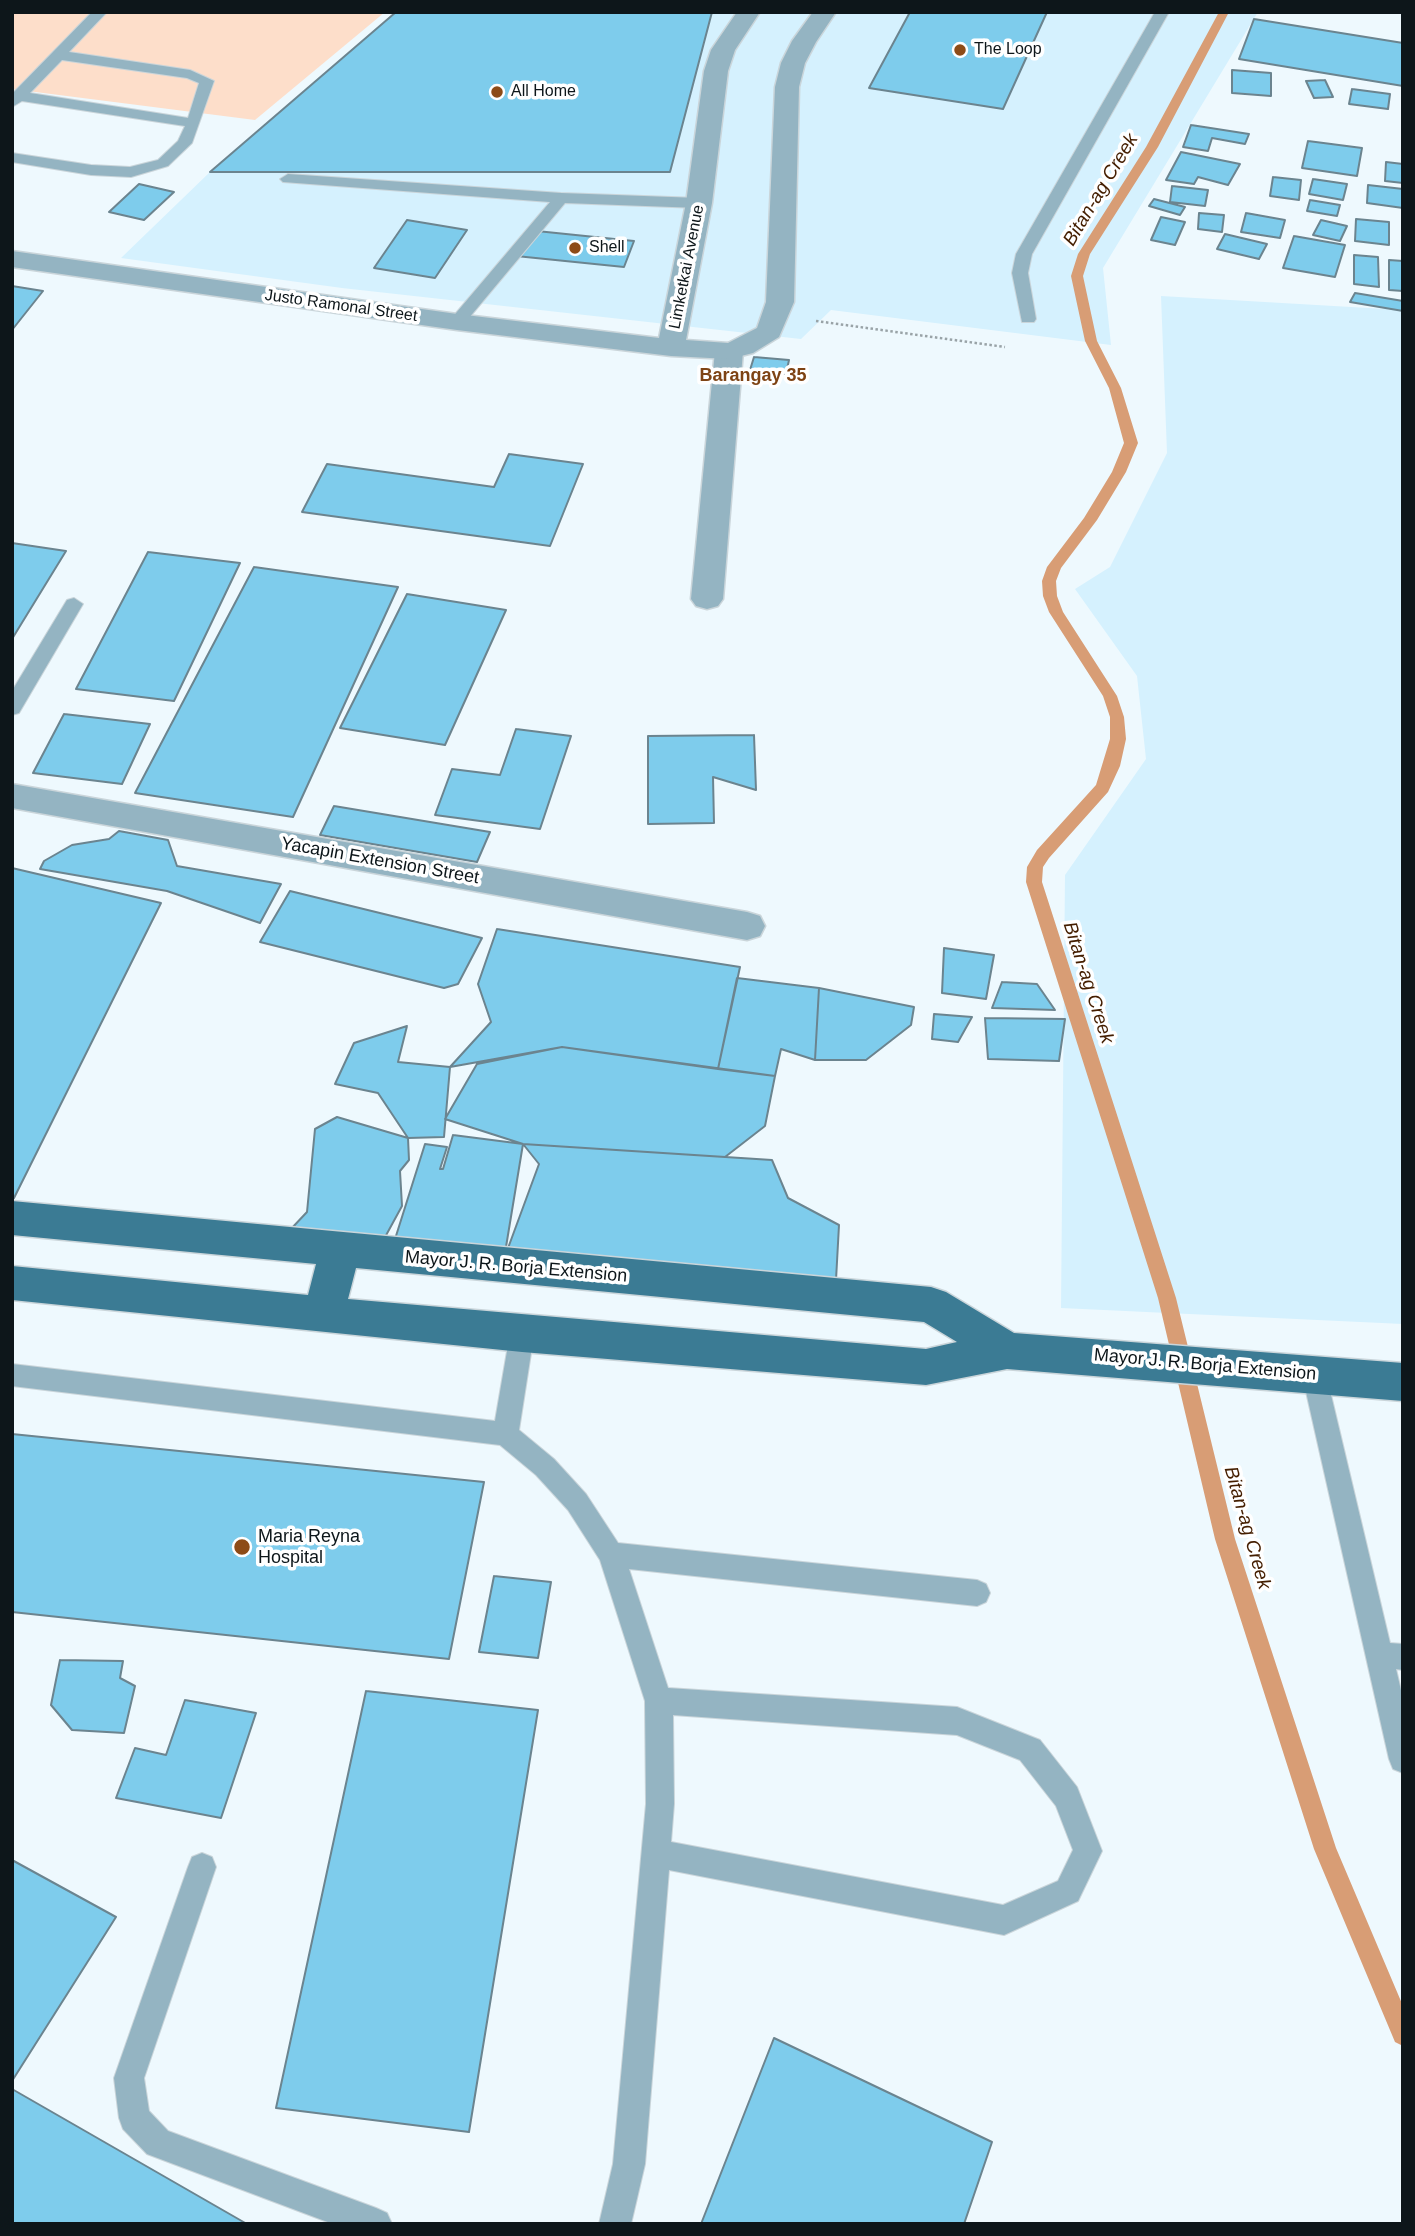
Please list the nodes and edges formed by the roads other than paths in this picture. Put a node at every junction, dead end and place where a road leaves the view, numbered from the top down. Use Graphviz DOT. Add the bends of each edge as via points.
graph roads {
  1 [pos="100,12"];
  2 [pos="749,12"];
  3 [pos="825,12"];
  4 [pos="1162,12"];
  5 [pos="59,55"];
  6 [pos="16,100"];
  7 [pos="194,123"];
  8 [pos="12,157"];
  9 [pos="288,179"];
  10 [pos="561,198"];
  11 [pos="699,203"];
  12 [pos="12,259"];
  13 [pos="1028,319"];
  14 [pos="457,323"];
  15 [pos="671,348"];
  16 [pos="729,351"];
  17 [pos="707,599"];
  18 [pos="74,604"];
  19 [pos="12,708"];
  20 [pos="12,796"];
  21 [pos="747,926"];
  22 [pos="12,1218"];
  23 [pos="340,1251"];
  24 [pos="12,1283"];
  25 [pos="323,1314"];
  26 [pos="522,1334"];
  27 [pos="1007,1351"];
  28 [pos="1314,1374"];
  29 [pos="12,1375"];
  30 [pos="1403,1382"];
  31 [pos="506,1434"];
  32 [pos="611,1555"];
  33 [pos="977,1593"];
  34 [pos="1391,1656"];
  35 [pos="659,1701"];
  36 [pos="1403,1759"];
  37 [pos="656,1853"];
  38 [pos="202,1867"];
  39 [pos="376,2224"];
  40 [pos="615,2224"];
  1 -- 5 [label="lane"];
  2 -- 11 [label="street, Limketkai Avenue" via="719,61"];
  3 -- 16 [label="street, Limketkai Avenue" via="804,41 787,87 782,287 777,316 760,339"];
  4 -- 13 [label="lane" via="1024,254 1020,273"];
  5 -- 6 [label="lane"];
  5 -- 7 [label="lane" via="190,74 207,81"];
  6 -- 7 [label="lane"];
  7 -- 8 [label="lane" via="185,143 163,163 131,172"];
  9 -- 10 [label="lane"];
  10 -- 11 [label="lane"];
  10 -- 14 [label="lane"];
  11 -- 15 [label="street, Limketkai Avenue"];
  12 -- 14 [label="street, Justo Ramonal Street"];
  14 -- 15 [label="street, Justo Ramonal Street"];
  15 -- 16 [label="street, Limketkai Avenue"];
  16 -- 17 [label="street"];
  18 -- 19 [label="lane"];
  20 -- 21 [label="street, Yacapin Extension Street"];
  22 -- 23 [label="main road, Mayor J. R. Borja Extension"];
  23 -- 25 [label="main road"];
  23 -- 27 [label="main road, Mayor J. R. Borja Extension" via="931,1305"];
  24 -- 25 [label="main road, Mayor J. R. Borja Extension"];
  25 -- 26 [label="main road, Mayor J. R. Borja Extension"];
  26 -- 27 [label="main road, Mayor J. R. Borja Extension" via="926,1367"];
  26 -- 31 [label="lane"];
  27 -- 28 [label="main road, Mayor J. R. Borja Extension"];
  28 -- 30 [label="main road, Mayor J. R. Borja Extension"];
  28 -- 34 [label="lane"];
  29 -- 31 [label="lane"];
  31 -- 32 [label="lane" via="577,1502"];
  32 -- 33 [label="lane"];
  32 -- 35 [label="lane"];
  34 -- 36 [label="lane"];
  35 -- 37 [label="lane"];
  35 -- 37 [label="lane" via="957,1721 1030,1750 1067,1797 1088,1851 1068,1891 1004,1920"];
  37 -- 40 [label="lane" via="629,2164"];
  38 -- 39 [label="lane" via="129,2078 135,2118 158,2143"];
}
